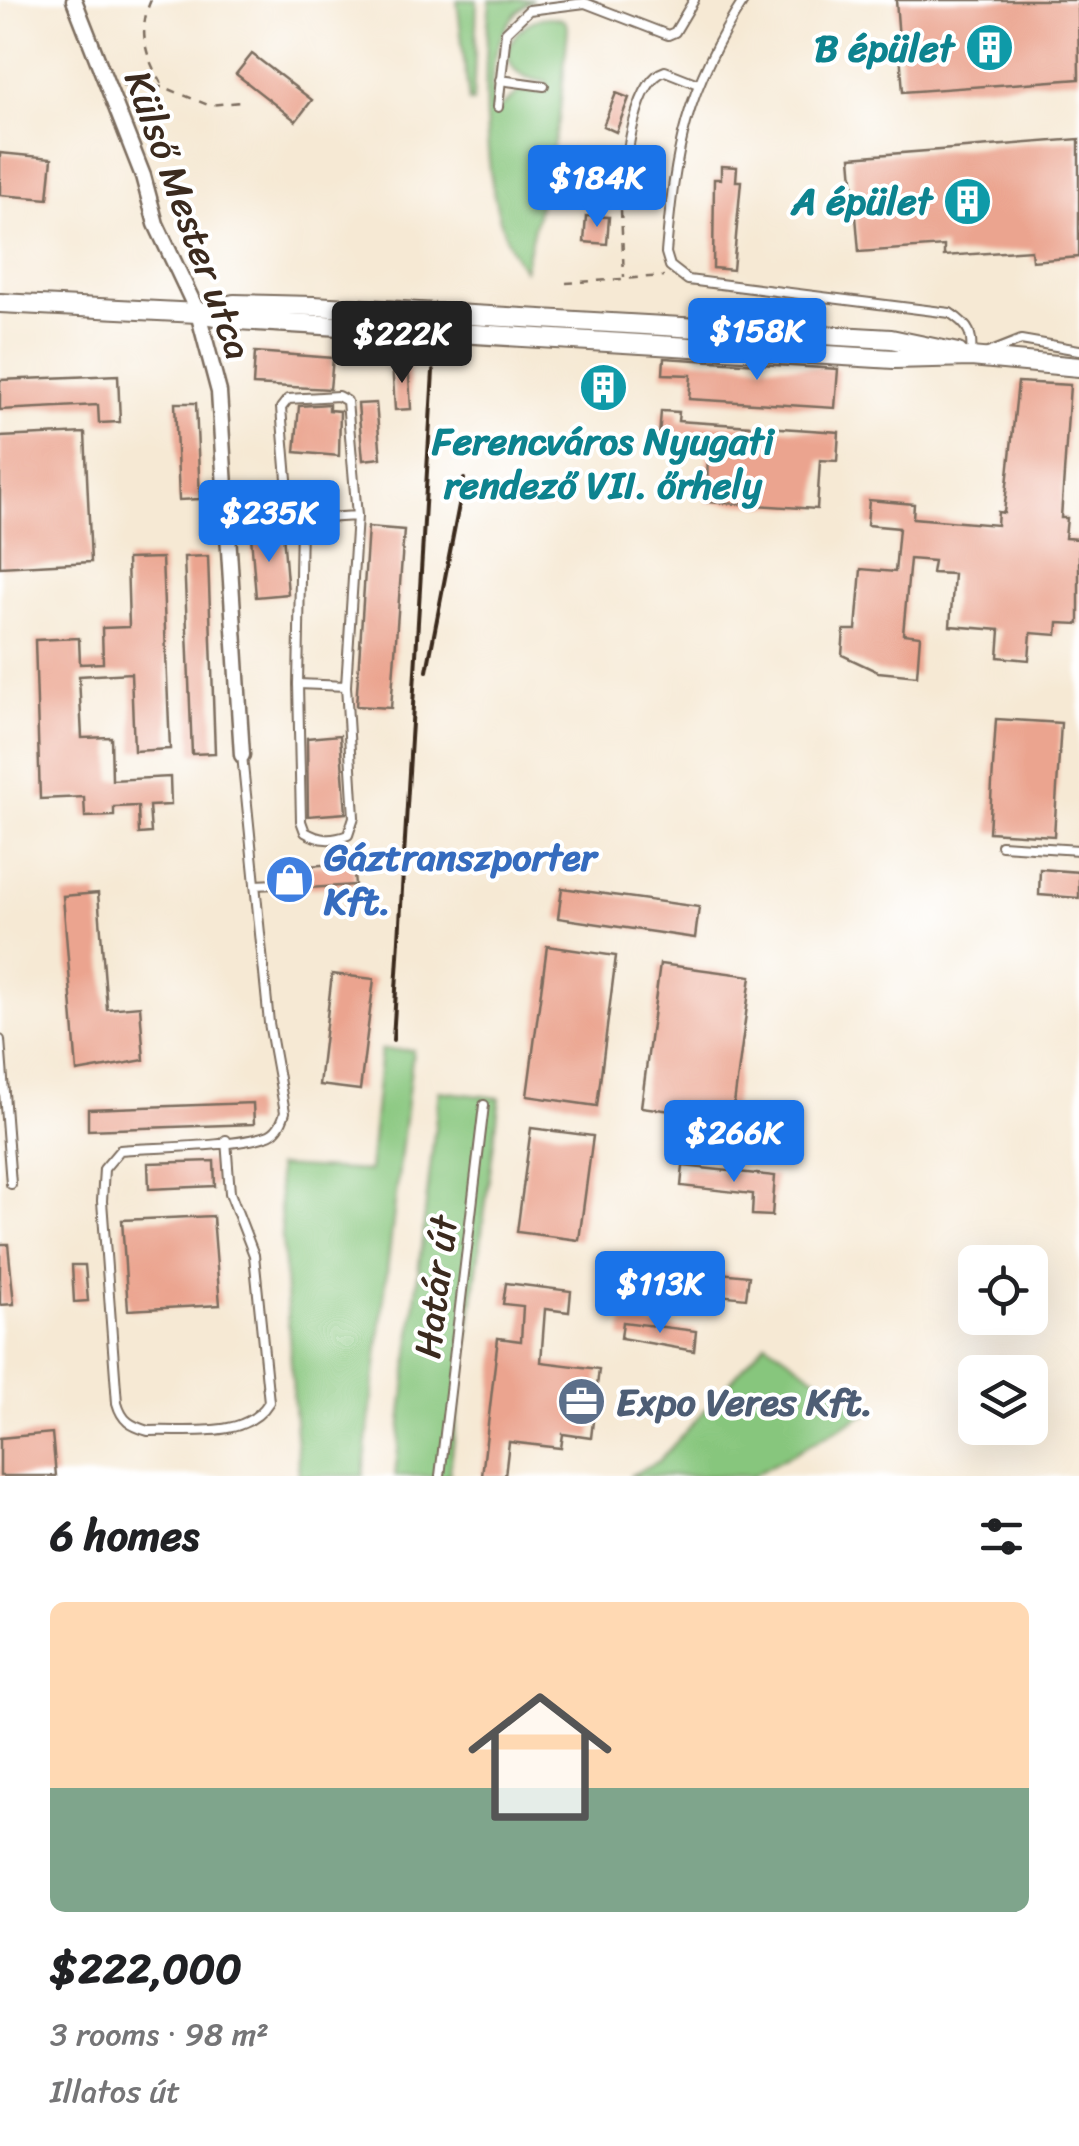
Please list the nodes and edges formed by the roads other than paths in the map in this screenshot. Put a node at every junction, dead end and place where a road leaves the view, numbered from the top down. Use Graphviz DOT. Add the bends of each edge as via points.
graph roads {
  1 [pos="74,0"];
  2 [pos="694,0"];
  3 [pos="744,0"];
  4 [pos="598,3"];
  5 [pos="500,80"];
  6 [pos="698,84"];
  7 [pos="544,86"];
  8 [pos="498,108"];
  9 [pos="620,199"];
  10 [pos="0,303"];
  11 [pos="198,313"];
  12 [pos="1079,350"];
  13 [pos="974,358"];
  14 [pos="1079,367"];
  15 [pos="288,491"];
  16 [pos="225,493"];
  17 [pos="356,516"];
  18 [pos="301,522"];
  19 [pos="227,524"];
  20 [pos="298,684"];
  21 [pos="346,686"];
  22 [pos="242,755"];
  23 [pos="1000,844"];
  24 [pos="1079,850"];
  25 [pos="298,882"];
  26 [pos="256,885"];
  27 [pos="0,1040"];
  28 [pos="484,1105"];
  29 [pos="226,1140"];
  30 [pos="11,1184"];
  31 [pos="440,1476"];
  1 -- 11 [label="street, Külső Mester utca" via="156,224"];
  2 -- 4 [label="lane" via="668,35"];
  3 -- 6 [label="lane"];
  4 -- 5 [label="lane" via="542,6 519,16 506,32"];
  5 -- 7 [label="lane"];
  5 -- 8 [label="lane"];
  6 -- 9 [label="lane" via="665,71 650,82 629,136"];
  6 -- 13 [label="lane" via="674,159 666,253 679,276 950,313 968,324"];
  10 -- 11 [label="street"];
  11 -- 13 [label="street" via="894,359"];
  11 -- 16 [label="street, Külső Mester utca" via="218,392"];
  12 -- 13 [label="lane" via="1021,340"];
  13 -- 14 [label="street"];
  15 -- 16 [label="lane"];
  15 -- 17 [label="lane" via="283,402 338,396 350,411"];
  15 -- 18 [label="lane"];
  16 -- 19 [label="street, Külső Mester utca"];
  17 -- 18 [label="lane"];
  17 -- 21 [label="lane"];
  18 -- 19 [label="lane"];
  18 -- 20 [label="lane"];
  19 -- 22 [label="street, Külső Mester utca"];
  20 -- 21 [label="lane"];
  20 -- 21 [label="lane" via="301,820 316,839 336,840 348,835 354,817"];
  22 -- 26 [label="lane"];
  23 -- 24 [label="lane"];
  25 -- 26 [label="lane"];
  26 -- 29 [label="lane" via="285,1112 265,1136"];
  27 -- 30 [label="lane"];
  28 -- 31 [label="lane, Határ út"];
  29 -- 29 [label="lane" via="120,1150 104,1169 116,1403 134,1427 240,1427 269,1402 254,1255 230,1192"];
}
